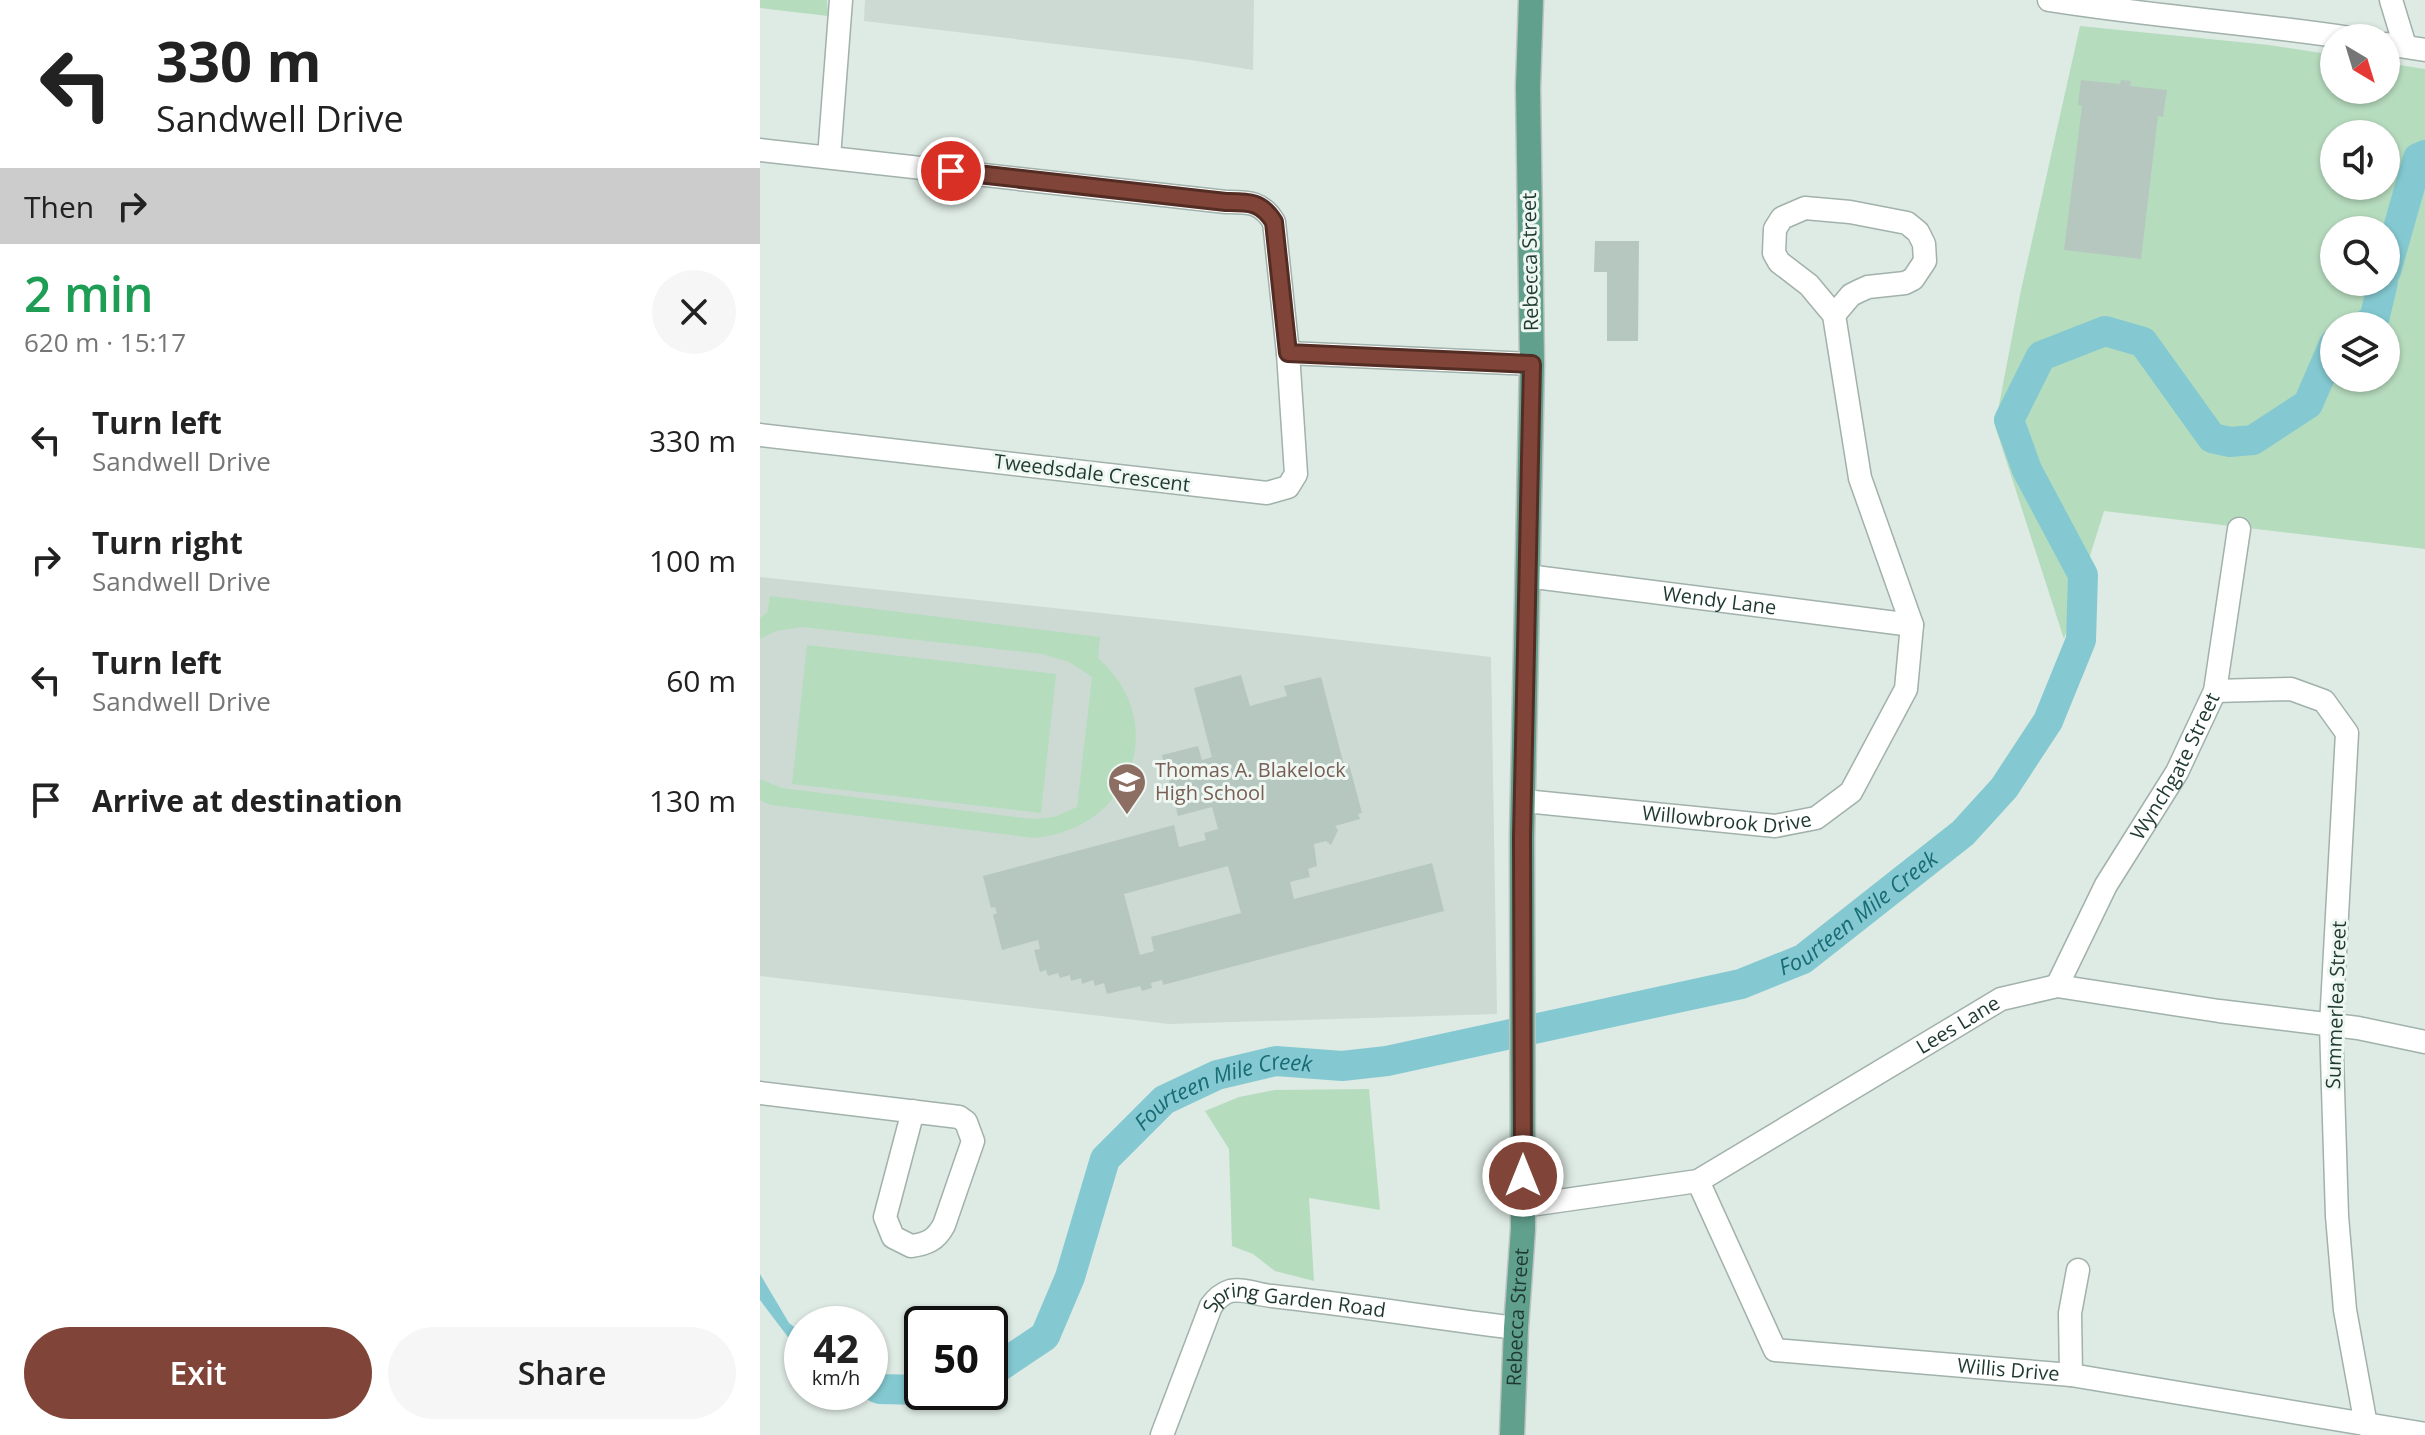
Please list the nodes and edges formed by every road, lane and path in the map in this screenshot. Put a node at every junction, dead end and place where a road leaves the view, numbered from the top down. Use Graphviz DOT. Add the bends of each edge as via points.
graph roads {
  1 [pos="841,0"];
  2 [pos="1531,0"];
  3 [pos="2049,0"];
  4 [pos="2391,0"];
  5 [pos="2088,3"];
  6 [pos="2425,30"];
  7 [pos="2320,34"];
  8 [pos="2405,47"];
  9 [pos="760,150"];
  10 [pos="829,157"];
  11 [pos="1834,315"];
  12 [pos="1288,353"];
  13 [pos="1532,364"];
  14 [pos="760,435"];
  15 [pos="2239,529"];
  16 [pos="1527,576"];
  17 [pos="1912,625"];
  18 [pos="2215,691"];
  19 [pos="1524,801"];
  20 [pos="2057,986"];
  21 [pos="2331,1025"];
  22 [pos="2425,1042"];
  23 [pos="760,1093"];
  24 [pos="913,1111"];
  25 [pos="1698,1181"];
  26 [pos="1523,1206"];
  27 [pos="2078,1270"];
  28 [pos="1516,1328"];
  29 [pos="2071,1375"];
  30 [pos="2366,1425"];
  31 [pos="2425,1434"];
  32 [pos="1162,1435"];
  33 [pos="1512,1435"];
  1 -- 10 [label="street"];
  2 -- 13 [label="main road, Rebecca Street"];
  3 -- 5 [label="street"];
  4 -- 8 [label="street"];
  5 -- 7 [label="street"];
  6 -- 8 [label="street"];
  9 -- 10 [label="street, Tweedsdale Crescent"];
  10 -- 12 [label="street, Tweedsdale Crescent" via="1249,202 1267,210 1274,222"];
  11 -- 11 [label="street" via="1859,291 1913,279 1925,261 1918,232 1907,223 1850,212 1805,208 1782,218 1775,229 1774,253"];
  11 -- 17 [label="street, Willowbrook Drive" via="1860,478"];
  12 -- 13 [label="street"];
  12 -- 14 [label="street, Tweedsdale Crescent" via="1296,474 1288,487 1267,493"];
  13 -- 16 [label="main road, Rebecca Street"];
  15 -- 18 [label="street, Wynchgate Street"];
  16 -- 17 [label="street, Wendy Lane"];
  16 -- 19 [label="main road, Rebecca Street"];
  17 -- 19 [label="street, Willowbrook Drive" via="1906,689 1851,792 1816,818 1775,826"];
  18 -- 20 [label="street, Wynchgate Street" via="2177,772 2106,885"];
  18 -- 21 [label="street, Summerlea Street" via="2291,689 2324,701 2347,733"];
  19 -- 26 [label="main road, Rebecca Street"];
  20 -- 21 [label="street, Lees Lane"];
  20 -- 25 [label="street, Lees Lane" via="2001,999"];
  21 -- 22 [label="street, Lees Lane"];
  21 -- 30 [label="street, Summerlea Street" via="2345,1310"];
  23 -- 24 [label="street"];
  24 -- 24 [label="street" via="885,1217 893,1237 911,1246 938,1236 973,1141 959,1117"];
  25 -- 26 [label="street, Lees Lane"];
  25 -- 29 [label="street, Willis Drive" via="1775,1350"];
  26 -- 28 [label="main road, Rebecca Street"];
  27 -- 29 [label="street" via="2070,1313"];
  28 -- 32 [label="street, Spring Garden Road" via="1231,1291 1211,1306"];
  28 -- 33 [label="main road, Rebecca Street"];
  29 -- 30 [label="street, Willis Drive"];
  30 -- 31 [label="street, Willis Drive"];
}
